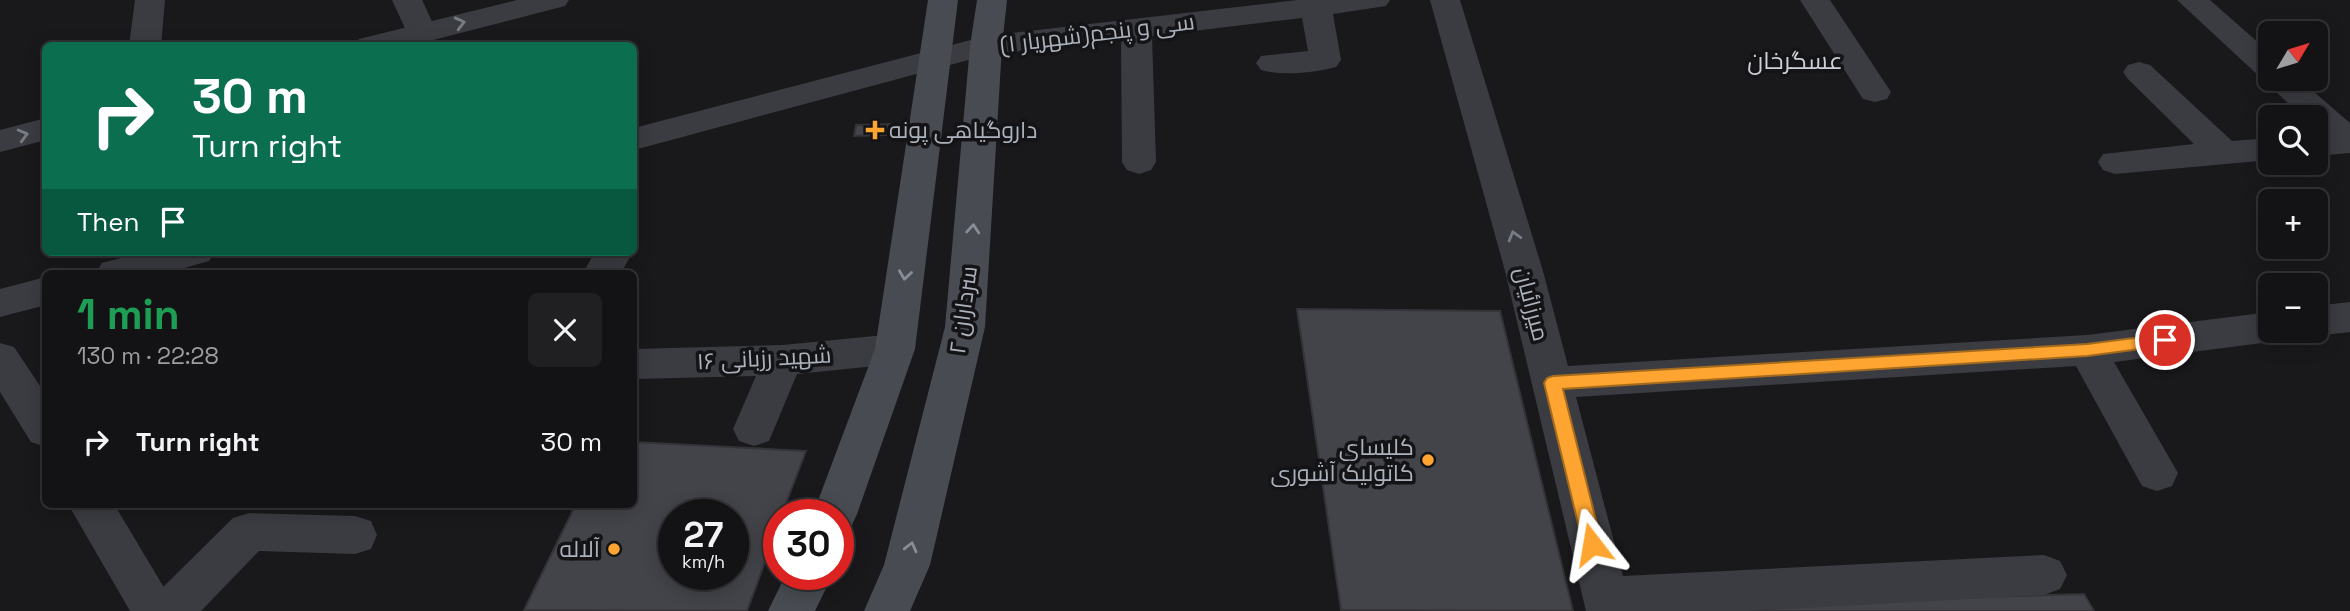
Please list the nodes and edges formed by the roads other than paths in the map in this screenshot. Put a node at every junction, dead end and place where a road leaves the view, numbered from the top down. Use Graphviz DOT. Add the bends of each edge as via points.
graph roads {
  1 [pos="150,0"];
  2 [pos="407,0"];
  3 [pos="554,0"];
  4 [pos="943,0"];
  5 [pos="992,0"];
  6 [pos="1375,0"];
  7 [pos="1445,0"];
  8 [pos="1815,0"];
  9 [pos="2192,0"];
  10 [pos="1261,6"];
  11 [pos="1316,7"];
  12 [pos="1136,28"];
  13 [pos="421,32"];
  14 [pos="145,42"];
  15 [pos="385,42"];
  16 [pos="986,46"];
  17 [pos="2258,59"];
  18 [pos="934,61"];
  19 [pos="1272,63"];
  20 [pos="2139,72"];
  21 [pos="2294,91"];
  22 [pos="1875,92"];
  23 [pos="42,130"];
  24 [pos="637,138"];
  25 [pos="0,141"];
  26 [pos="2350,141"];
  27 [pos="2328,144"];
  28 [pos="2258,150"];
  29 [pos="2224,153"];
  30 [pos="1139,162"];
  31 [pos="2115,162"];
  32 [pos="181,256"];
  33 [pos="127,270"];
  34 [pos="42,292"];
  35 [pos="0,303"];
  36 [pos="2350,317"];
  37 [pos="2328,320"];
  38 [pos="2258,329"];
  39 [pos="895,349"];
  40 [pos="2087,350"];
  41 [pos="783,360"];
  42 [pos="637,364"];
  43 [pos="4,370"];
  44 [pos="1553,383"];
  45 [pos="42,424"];
  46 [pos="754,429"];
  47 [pos="2157,473"];
  48 [pos="840,499"];
  49 [pos="92,508"];
  50 [pos="355,535"];
  51 [pos="2044,575"];
  52 [pos="802,590"];
  53 [pos="1607,604"];
  54 [pos="155,611"];
  55 [pos="170,611"];
  56 [pos="791,611"];
  57 [pos="887,611"];
  1 -- 14 [label="street"];
  2 -- 13 [label="street"];
  13 -- 3 [label="street, one-way"];
  4 -- 18 [label="main road"];
  5 -- 16 [label="main road, سرداران ۲"];
  6 -- 11 [label="street, سی و پنجم(شهریار ۱)"];
  44 -- 7 [label="street, میرزائیان, one-way"];
  8 -- 22 [label="street"];
  9 -- 17 [label="street"];
  10 -- 11 [label="street, سی و پنجم(شهریار ۱)"];
  10 -- 12 [label="street, سی و پنجم(شهریار ۱)"];
  11 -- 19 [label="street" via="1325,60"];
  12 -- 16 [label="street, سی و پنجم(شهریار ۱)"];
  12 -- 30 [label="street"];
  13 -- 15 [label="street"];
  16 -- 18 [label="street, سی و پنجم(شهریار ۱)"];
  57 -- 16 [label="main road, سرداران ۲, one-way" via="907,565 965,327"];
  18 -- 24 [label="street"];
  18 -- 39 [label="main road, one-way"];
  20 -- 29 [label="street"];
  21 -- 26 [label="street"];
  25 -- 23 [label="street, one-way"];
  26 -- 27 [label="street"];
  28 -- 29 [label="street"];
  29 -- 31 [label="street"];
  32 -- 33 [label="street"];
  34 -- 35 [label="street"];
  36 -- 37 [label="street"];
  38 -- 40 [label="street"];
  39 -- 41 [label="street, شهید رزبانی ۱۶"];
  39 -- 48 [label="main road"];
  40 -- 44 [label="street"];
  40 -- 47 [label="street"];
  41 -- 42 [label="street, شهید رزبانی ۱۶"];
  41 -- 46 [label="street"];
  43 -- 45 [label="street"];
  44 -- 53 [label="street, میرزائیان"];
  49 -- 54 [label="street"];
  50 -- 55 [label="street" via="249,532"];
  51 -- 53 [label="street"];
  52 -- 56 [label="main road"];
}
